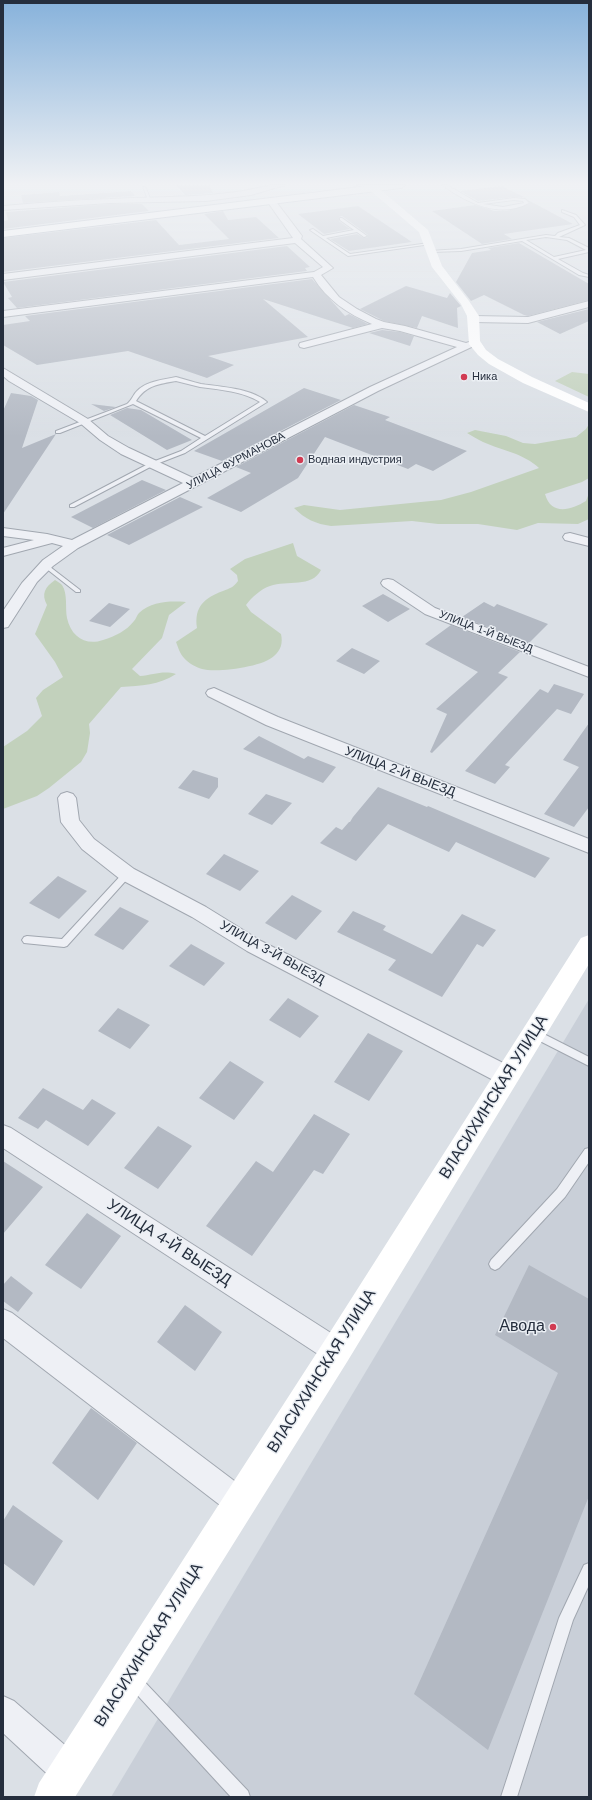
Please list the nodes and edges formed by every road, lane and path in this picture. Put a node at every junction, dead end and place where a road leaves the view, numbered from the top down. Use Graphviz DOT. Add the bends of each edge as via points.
graph roads {
  1 [pos="67,269"];
  2 [pos="326,269"];
  3 [pos="438,269"];
  4 [pos="573,269"];
  5 [pos="316,274"];
  6 [pos="589,276"];
  7 [pos="3,277"];
  8 [pos="589,304"];
  9 [pos="3,314"];
  10 [pos="474,319"];
  11 [pos="382,325"];
  12 [pos="304,345"];
  13 [pos="470,345"];
  14 [pos="3,371"];
  15 [pos="133,402"];
  16 [pos="589,408"];
  17 [pos="84,421"];
  18 [pos="58,432"];
  19 [pos="205,438"];
  20 [pos="152,464"];
  21 [pos="193,483"];
  22 [pos="72,506"];
  23 [pos="3,532"];
  24 [pos="570,537"];
  25 [pos="52,539"];
  26 [pos="589,542"];
  27 [pos="73,545"];
  28 [pos="3,552"];
  29 [pos="45,565"];
  30 [pos="388,583"];
  31 [pos="78,591"];
  32 [pos="3,624"];
  33 [pos="589,672"];
  34 [pos="214,693"];
  35 [pos="67,798"];
  36 [pos="589,846"];
  37 [pos="127,874"];
  38 [pos="27,940"];
  39 [pos="589,944"];
  40 [pos="534,1033"];
  41 [pos="589,1062"];
  42 [pos="507,1076"];
  43 [pos="3,1135"];
  44 [pos="589,1153"];
  45 [pos="495,1264"];
  46 [pos="3,1322"];
  47 [pos="336,1351"];
  48 [pos="239,1502"];
  49 [pos="589,1570"];
  50 [pos="130,1677"];
  51 [pos="3,1712"];
  52 [pos="69,1771"];
  53 [pos="53,1797"];
  54 [pos="242,1797"];
  55 [pos="509,1797"];
  1 -- 7 [label="street"];
  2 -- 5 [label="street"];
  3 -- 10 [label="street"];
  4 -- 6 [label="lane"];
  5 -- 9 [label="street"];
  5 -- 11 [label="street" via="337,300 363,317"];
  8 -- 10 [label="street" via="528,320"];
  10 -- 13 [label="street"];
  11 -- 12 [label="street"];
  11 -- 13 [label="street"];
  13 -- 16 [label="street" via="500,364"];
  13 -- 21 [label="street, УЛИЦА ФУРМАНОВА" via="374,389"];
  14 -- 17 [label="street"];
  15 -- 17 [label="lane"];
  15 -- 19 [label="lane"];
  15 -- 19 [label="lane" via="139,392 152,384 176,379 226,388 264,402"];
  17 -- 18 [label="lane"];
  17 -- 20 [label="street" via="104,438"];
  19 -- 20 [label="lane" via="183,452"];
  20 -- 21 [label="street"];
  20 -- 22 [label="lane"];
  21 -- 27 [label="street, УЛИЦА ФУРМАНОВА"];
  23 -- 25 [label="street"];
  24 -- 26 [label="street"];
  25 -- 27 [label="street"];
  25 -- 28 [label="street"];
  27 -- 29 [label="street, УЛИЦА ФУРМАНОВА"];
  29 -- 31 [label="lane"];
  29 -- 32 [label="street, УЛИЦА ФУРМАНОВА" via="19,596"];
  30 -- 33 [label="street, УЛИЦА 1-Й ВЫЕЗД" via="430,611"];
  34 -- 36 [label="street, УЛИЦА 2-Й ВЫЕЗД" via="272,721"];
  35 -- 37 [label="street, УЛИЦА 3-Й ВЫЕЗД" via="70,822 88,844"];
  37 -- 38 [label="lane" via="64,943"];
  37 -- 42 [label="street, УЛИЦА 3-Й ВЫЕЗД" via="199,912 254,946"];
  39 -- 40 [label="street, ВЛАСИХИНСКАЯ УЛИЦА"];
  40 -- 41 [label="lane"];
  40 -- 42 [label="street, ВЛАСИХИНСКАЯ УЛИЦА"];
  42 -- 47 [label="street, ВЛАСИХИНСКАЯ УЛИЦА"];
  43 -- 47 [label="street, УЛИЦА 4-Й ВЫЕЗД"];
  44 -- 45 [label="lane" via="561,1193"];
  46 -- 48 [label="street"];
  47 -- 48 [label="street, ВЛАСИХИНСКАЯ УЛИЦА"];
  48 -- 50 [label="street, ВЛАСИХИНСКАЯ УЛИЦА"];
  49 -- 55 [label="lane" via="566,1618"];
  50 -- 52 [label="street, ВЛАСИХИНСКАЯ УЛИЦА"];
  50 -- 54 [label="lane"];
  51 -- 52 [label="street"];
  52 -- 53 [label="street, ВЛАСИХИНСКАЯ УЛИЦА"];
}
